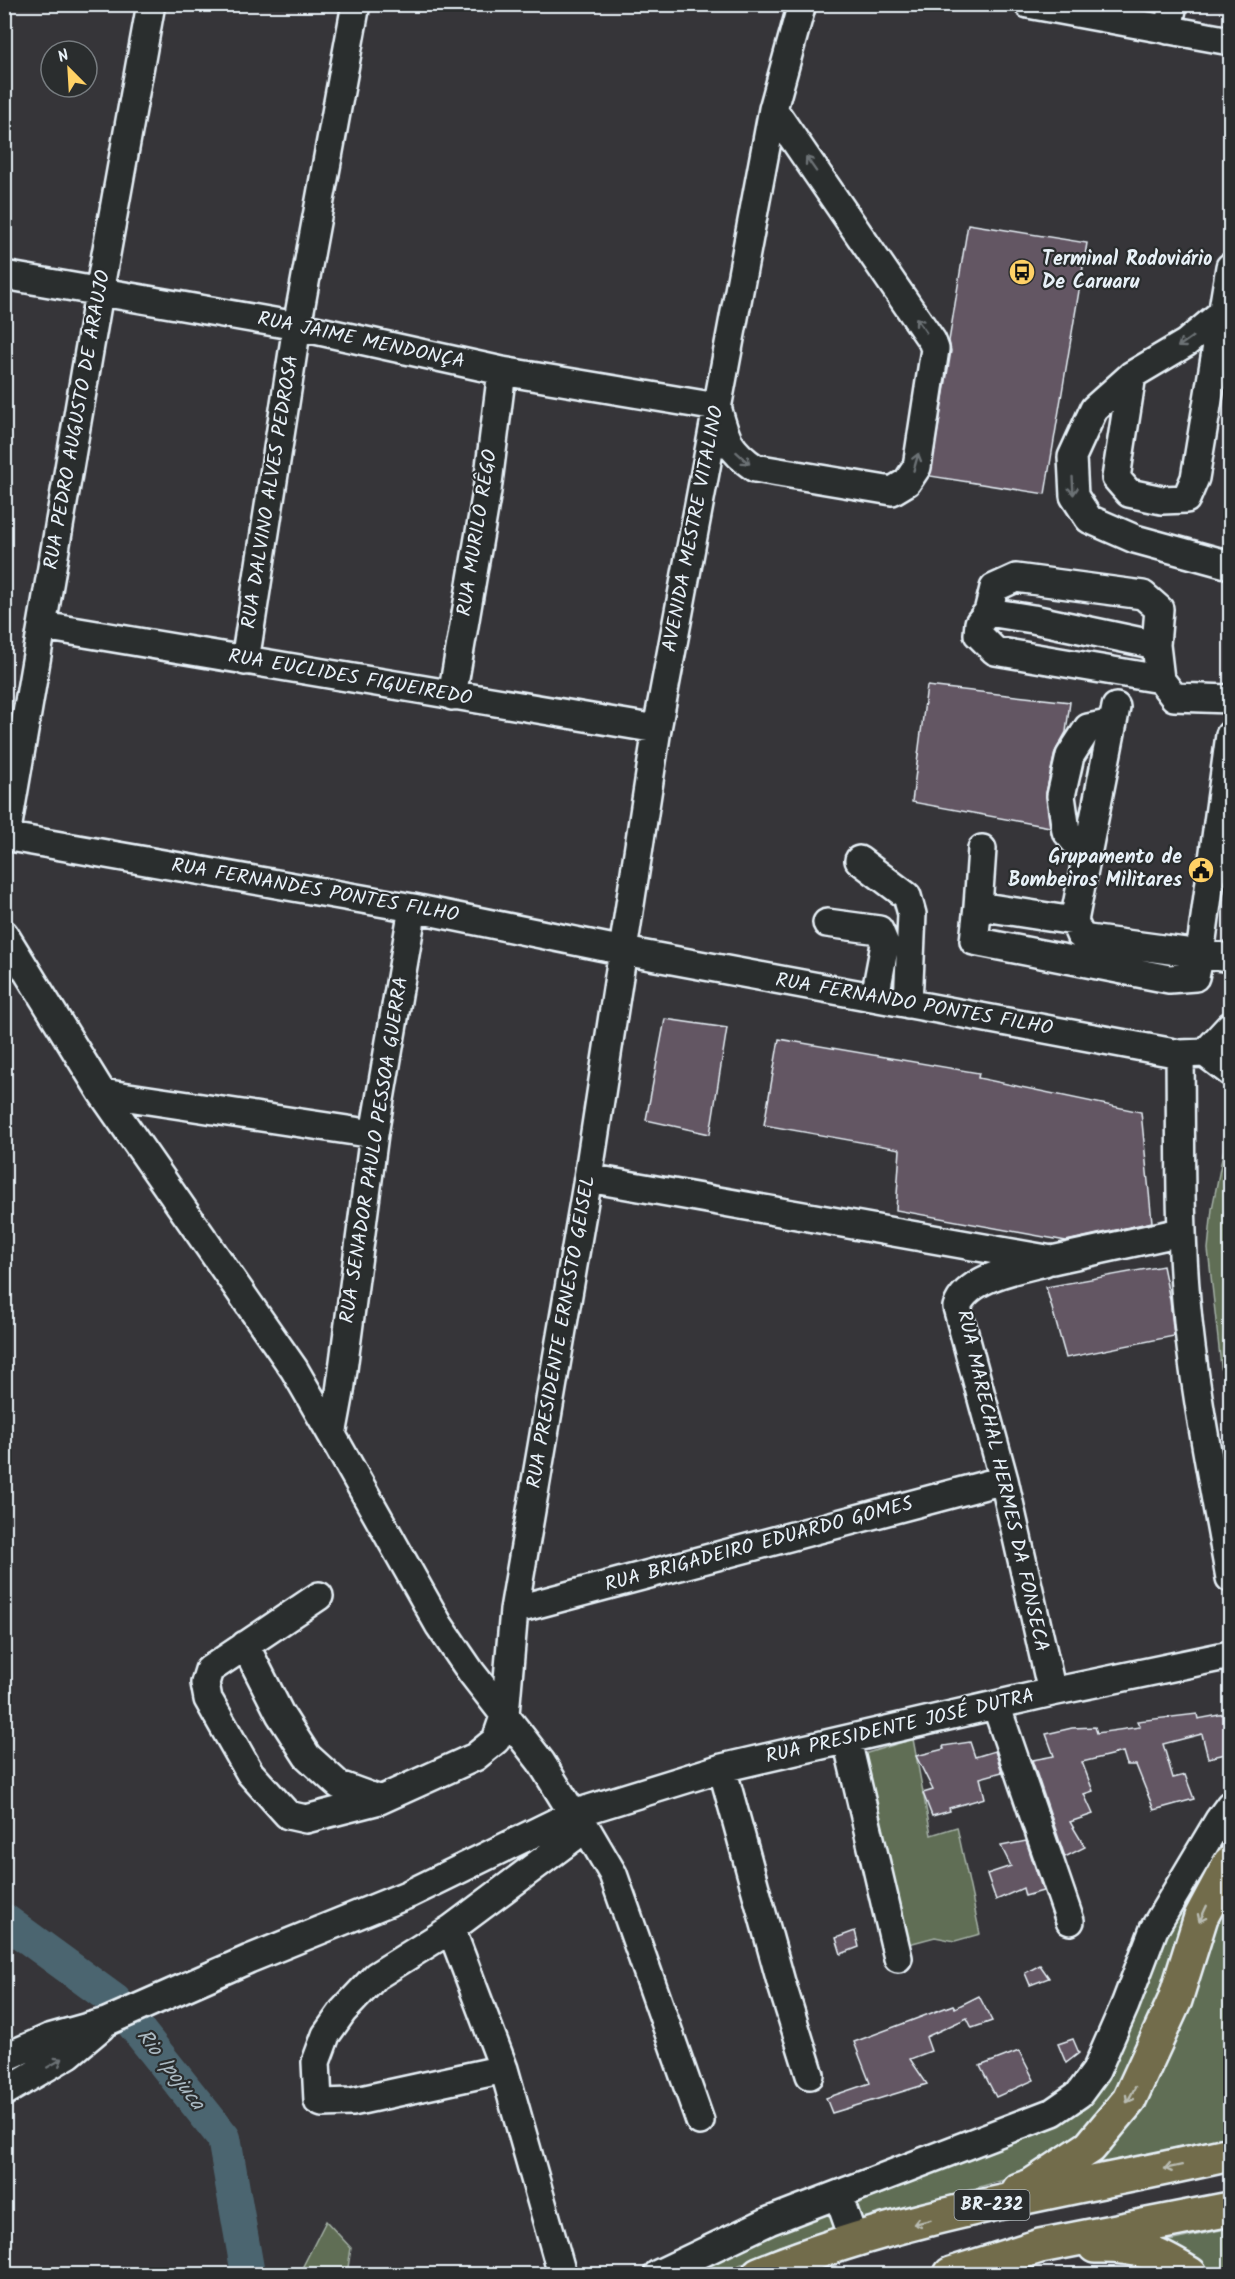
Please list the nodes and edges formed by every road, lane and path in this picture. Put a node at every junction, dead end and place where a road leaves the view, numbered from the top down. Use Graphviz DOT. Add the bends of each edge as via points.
graph roads {
  1 [pos="151,4"];
  2 [pos="356,4"];
  3 [pos="782,4"];
  4 [pos="802,4"];
  5 [pos="1028,4"];
  6 [pos="1170,17"];
  7 [pos="1230,41"];
  8 [pos="773,109"];
  9 [pos="1230,267"];
  10 [pos="4,275"];
  11 [pos="99,292"];
  12 [pos="1227,309"];
  13 [pos="297,326"];
  14 [pos="502,370"];
  15 [pos="1132,375"];
  16 [pos="717,407"];
  17 [pos="1230,565"];
  18 [pos="988,612"];
  19 [pos="43,626"];
  20 [pos="1156,645"];
  21 [pos="245,661"];
  22 [pos="1160,680"];
  23 [pos="452,696"];
  24 [pos="1230,699"];
  25 [pos="657,729"];
  26 [pos="1230,735"];
  27 [pos="5,836"];
  28 [pos="982,849"];
  29 [pos="1087,856"];
  30 [pos="859,860"];
  31 [pos="978,906"];
  32 [pos="413,908"];
  33 [pos="1074,921"];
  34 [pos="827,922"];
  35 [pos="4,934"];
  36 [pos="624,951"];
  37 [pos="1200,954"];
  38 [pos="1230,958"];
  39 [pos="875,998"];
  40 [pos="908,1004"];
  41 [pos="1230,1026"];
  42 [pos="1192,1053"];
  43 [pos="1230,1072"];
  44 [pos="102,1093"];
  45 [pos="374,1134"];
  46 [pos="588,1178"];
  47 [pos="1181,1232"];
  48 [pos="1052,1260"];
  49 [pos="332,1435"];
  50 [pos="1004,1480"];
  51 [pos="1230,1578"];
  52 [pos="319,1596"];
  53 [pos="514,1610"];
  54 [pos="245,1645"];
  55 [pos="1230,1655"];
  56 [pos="1052,1692"];
  57 [pos="996,1705"];
  58 [pos="505,1714"];
  59 [pos="847,1740"];
  60 [pos="722,1768"];
  61 [pos="380,1800"];
  62 [pos="1230,1805"];
  63 [pos="580,1821"];
  64 [pos="1230,1863"];
  65 [pos="1070,1921"];
  66 [pos="452,1929"];
  67 [pos="898,1958"];
  68 [pos="114,2018"];
  69 [pos="4,2058"];
  70 [pos="504,2069"];
  71 [pos="810,2074"];
  72 [pos="4,2092"];
  73 [pos="700,2121"];
  74 [pos="1230,2154"];
  75 [pos="838,2195"];
  76 [pos="1230,2208"];
  77 [pos="967,2211"];
  78 [pos="854,2240"];
  79 [pos="1040,2246"];
  80 [pos="562,2274"];
  81 [pos="658,2274"];
  82 [pos="759,2274"];
  83 [pos="951,2274"];
  84 [pos="1190,2274"];
  1 -- 11 [label="street, RUA PEDRO AUGUSTO DE ARAUJO"];
  2 -- 13 [label="street, RUA DALVINO ALVES PEDROSA"];
  3 -- 8 [label="street, AVENIDA MESTRE VITALINO"];
  4 -- 8 [label="street, AVENIDA MESTRE VITALINO"];
  5 -- 6 [label="street"];
  6 -- 7 [label="street"];
  8 -- 16 [label="street, AVENIDA MESTRE VITALINO"];
  16 -- 8 [label="street, one-way" via="725,437 738,456 755,468 892,491 907,482 917,467 933,341"];
  9 -- 12 [label="street"];
  10 -- 11 [label="street, RUA JAIME MENDONÇA"];
  11 -- 13 [label="street, RUA JAIME MENDONÇA"];
  11 -- 19 [label="street, RUA PEDRO AUGUSTO DE ARAUJO"];
  12 -- 15 [label="street, one-way" via="1186,343"];
  12 -- 15 [label="street" via="1195,478 1186,499 1162,500 1129,493 1116,478"];
  13 -- 14 [label="street, RUA JAIME MENDONÇA"];
  13 -- 21 [label="street, RUA DALVINO ALVES PEDROSA"];
  14 -- 16 [label="street, RUA JAIME MENDONÇA"];
  14 -- 23 [label="street, RUA MURILO RÊGO" via="487,491"];
  15 -- 17 [label="street, one-way" via="1094,409 1072,457 1074,496 1089,519 1136,538"];
  16 -- 25 [label="street, AVENIDA MESTRE VITALINO"];
  18 -- 20 [label="street"];
  18 -- 20 [label="street" via="994,588 1016,578 1143,595 1160,609"];
  18 -- 22 [label="street" via="979,623 978,634 994,651"];
  19 -- 21 [label="street, RUA EUCLIDES FIGUEIREDO"];
  19 -- 27 [label="street, RUA PEDRO AUGUSTO DE ARAUJO"];
  20 -- 22 [label="street"];
  21 -- 23 [label="street, RUA EUCLIDES FIGUEIREDO"];
  22 -- 24 [label="street" via="1174,698"];
  23 -- 25 [label="street, RUA EUCLIDES FIGUEIREDO"];
  25 -- 36 [label="street, AVENIDA MESTRE VITALINO"];
  26 -- 37 [label="street"];
  27 -- 32 [label="street, RUA FERNANDES PONTES FILHO"];
  28 -- 31 [label="street"];
  29 -- 29 [label="street" via="1114,715 1088,728 1070,756 1061,796 1066,831"];
  29 -- 33 [label="street"];
  30 -- 40 [label="street" via="907,896 912,914"];
  31 -- 33 [label="street"];
  31 -- 37 [label="street" via="974,941 1169,979 1195,977"];
  32 -- 36 [label="street, RUA FERNANDES PONTES FILHO"];
  32 -- 45 [label="street, RUA SENADOR PAULO PESSOA GUERRA"];
  33 -- 37 [label="street" via="1080,934 1088,939"];
  34 -- 39 [label="street" via="879,930 885,944"];
  35 -- 44 [label="street"];
  36 -- 39 [label="street, RUA FERNANDO PONTES FILHO"];
  36 -- 46 [label="street, RUA PRESIDENTE ERNESTO GEISEL"];
  37 -- 38 [label="street"];
  39 -- 40 [label="street, RUA FERNANDO PONTES FILHO"];
  40 -- 42 [label="street, RUA FERNANDO PONTES FILHO"];
  41 -- 42 [label="street"];
  42 -- 43 [label="street"];
  42 -- 47 [label="street"];
  44 -- 45 [label="street"];
  44 -- 49 [label="street" via="294,1369"];
  45 -- 49 [label="street, RUA SENADOR PAULO PESSOA GUERRA"];
  46 -- 48 [label="street"];
  46 -- 53 [label="street, RUA PRESIDENTE ERNESTO GEISEL"];
  47 -- 48 [label="street, RUA MARECHAL HERMES DA FONSECA"];
  47 -- 51 [label="street" via="1193,1368"];
  48 -- 50 [label="street, RUA MARECHAL HERMES DA FONSECA" via="986,1280 968,1289 957,1307"];
  49 -- 58 [label="street" via="439,1625"];
  50 -- 53 [label="street, RUA BRIGADEIRO EDUARDO GOMES"];
  50 -- 56 [label="street, RUA MARECHAL HERMES DA FONSECA"];
  52 -- 54 [label="street, RUA PRESIDENTE ERNESTO GEISEL"];
  53 -- 58 [label="street, RUA PRESIDENTE ERNESTO GEISEL"];
  54 -- 61 [label="street" via="280,1714 307,1756 339,1785"];
  54 -- 61 [label="street, RUA PRESIDENTE ERNESTO GEISEL" via="209,1670 205,1683 208,1699 250,1773 288,1815 306,1819"];
  55 -- 56 [label="street, RUA PRESIDENTE JOSÉ DUTRA"];
  56 -- 57 [label="street, RUA PRESIDENTE JOSÉ DUTRA"];
  57 -- 59 [label="street, RUA PRESIDENTE JOSÉ DUTRA"];
  57 -- 65 [label="street"];
  58 -- 61 [label="street, RUA PRESIDENTE ERNESTO GEISEL" via="496,1740 475,1757"];
  58 -- 63 [label="street"];
  59 -- 60 [label="street, RUA PRESIDENTE JOSÉ DUTRA"];
  59 -- 67 [label="street"];
  60 -- 63 [label="street, RUA PRESIDENTE JOSÉ DUTRA"];
  60 -- 71 [label="street"];
  62 -- 75 [label="street" via="1154,1929 1096,2071 1079,2094 1053,2112"];
  63 -- 66 [label="street"];
  63 -- 68 [label="street"];
  63 -- 73 [label="street" via="613,1874"];
  64 -- 77 [label="highway, one-way" via="1201,1917 1175,2000 1129,2100 1090,2147 1031,2186"];
  66 -- 70 [label="street"];
  66 -- 70 [label="street" via="376,1976 343,2011 316,2062 318,2101 351,2102"];
  68 -- 69 [label="street" via="49,2038"];
  72 -- 68 [label="street, one-way" via="69,2055"];
  70 -- 80 [label="street"];
  74 -- 77 [label="highway, BR-232, one-way"];
  75 -- 78 [label="street"];
  75 -- 81 [label="street" via="769,2221"];
  76 -- 79 [label="highway, BR-232"];
  77 -- 78 [label="highway, BR-232, one-way"];
  78 -- 82 [label="highway, BR-232"];
  79 -- 83 [label="highway, BR-232"];
  79 -- 84 [label="highway" via="1127,2246 1162,2256"];
}
